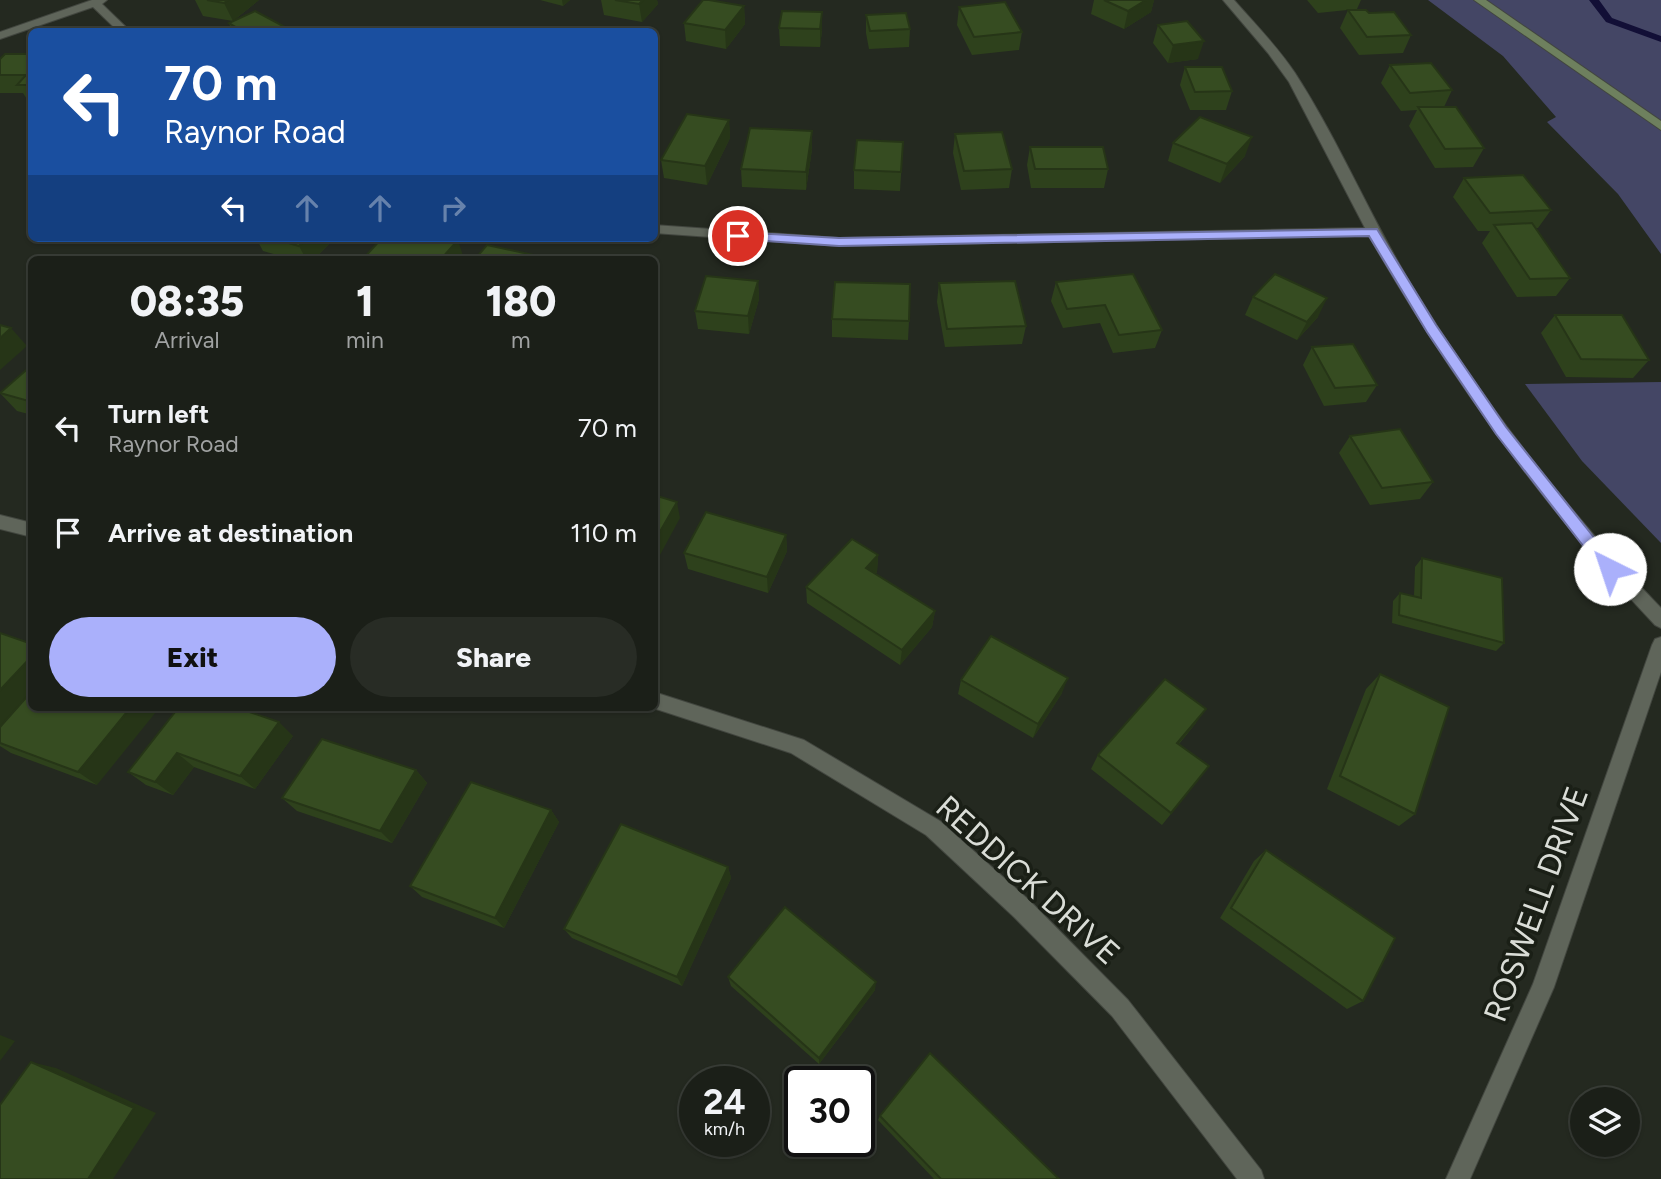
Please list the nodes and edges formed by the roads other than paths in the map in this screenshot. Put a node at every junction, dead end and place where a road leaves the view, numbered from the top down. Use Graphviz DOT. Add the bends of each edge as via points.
graph roads {
  1 [pos="1228,0"];
  2 [pos="1479,0"];
  3 [pos="98,1"];
  4 [pos="122,28"];
  5 [pos="0,36"];
  6 [pos="1661,127"];
  7 [pos="658,229"];
  8 [pos="1373,232"];
  9 [pos="0,522"];
  10 [pos="28,529"];
  11 [pos="1661,620"];
  12 [pos="1661,645"];
  13 [pos="658,701"];
  14 [pos="1252,1179"];
  15 [pos="1458,1179"];
  1 -- 8 [label="street" via="1294,80"];
  2 -- 6 [label="street"];
  3 -- 4 [label="street"];
  3 -- 5 [label="street"];
  7 -- 8 [label="street" via="839,242"];
  8 -- 11 [label="street" via="1431,329 1529,469 1610,569"];
  9 -- 10 [label="street"];
  12 -- 15 [label="street, ROSWELL DRIVE" via="1544,987"];
  13 -- 14 [label="street, REDDICK DRIVE" via="797,746 933,828 1120,1008"];
}
